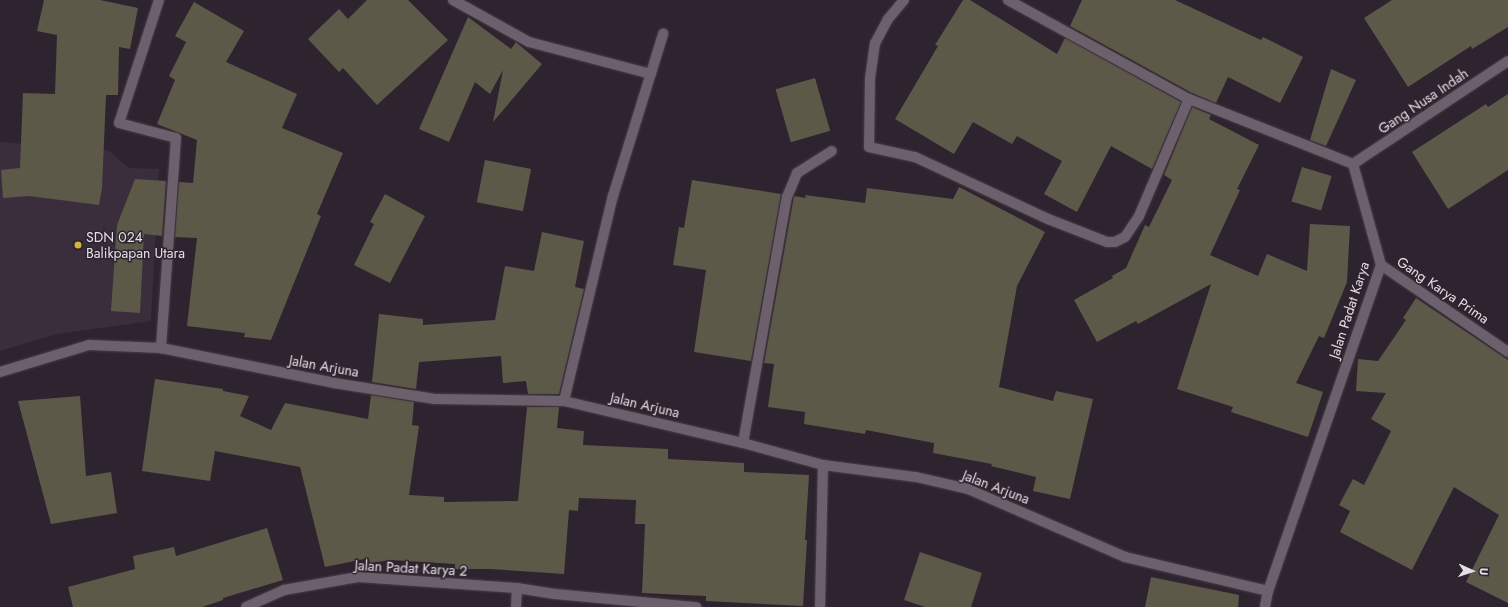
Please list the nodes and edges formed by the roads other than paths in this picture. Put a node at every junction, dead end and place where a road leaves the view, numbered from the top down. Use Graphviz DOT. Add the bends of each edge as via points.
graph roads {
  1 [pos="160,0"];
  2 [pos="453,0"];
  3 [pos="904,0"];
  4 [pos="1008,0"];
  5 [pos="663,34"];
  6 [pos="1508,61"];
  7 [pos="651,74"];
  8 [pos="1189,99"];
  9 [pos="832,151"];
  10 [pos="1353,164"];
  11 [pos="1381,265"];
  12 [pos="161,348"];
  13 [pos="1508,352"];
  14 [pos="0,372"];
  15 [pos="564,401"];
  16 [pos="743,443"];
  17 [pos="823,465"];
  18 [pos="517,588"];
  19 [pos="1268,591"];
  20 [pos="246,607"];
  21 [pos="516,607"];
  22 [pos="696,607"];
  23 [pos="820,607"];
  24 [pos="1265,607"];
  1 -- 12 [label="street" via="119,123 176,138"];
  2 -- 7 [label="street" via="530,42"];
  3 -- 8 [label="street" via="888,19 875,43 870,78 869,147 915,157 1048,219 1107,242 1115,242 1126,237 1139,216"];
  4 -- 8 [label="street"];
  5 -- 7 [label="street"];
  6 -- 10 [label="street, Gang Nusa Indah"];
  7 -- 15 [label="street" via="613,196"];
  8 -- 10 [label="street"];
  9 -- 16 [label="street" via="797,173 787,197"];
  10 -- 11 [label="street, Jalan Padat Karya"];
  11 -- 13 [label="street, Gang Karya Prima"];
  11 -- 19 [label="street, Jalan Padat Karya"];
  12 -- 14 [label="street, Jalan Arjuna" via="89,345"];
  12 -- 15 [label="street, Jalan Arjuna" via="334,383 435,399"];
  15 -- 16 [label="street, Jalan Arjuna"];
  16 -- 17 [label="street, Jalan Arjuna"];
  17 -- 19 [label="street, Jalan Arjuna" via="916,477 968,489 1125,557"];
  17 -- 23 [label="street"];
  18 -- 20 [label="street, Jalan Padat Karya 2" via="358,577 284,590"];
  18 -- 21 [label="street"];
  18 -- 22 [label="street, Jalan Padat Karya 2"];
  19 -- 24 [label="street, Jalan Padat Karya"];
}
